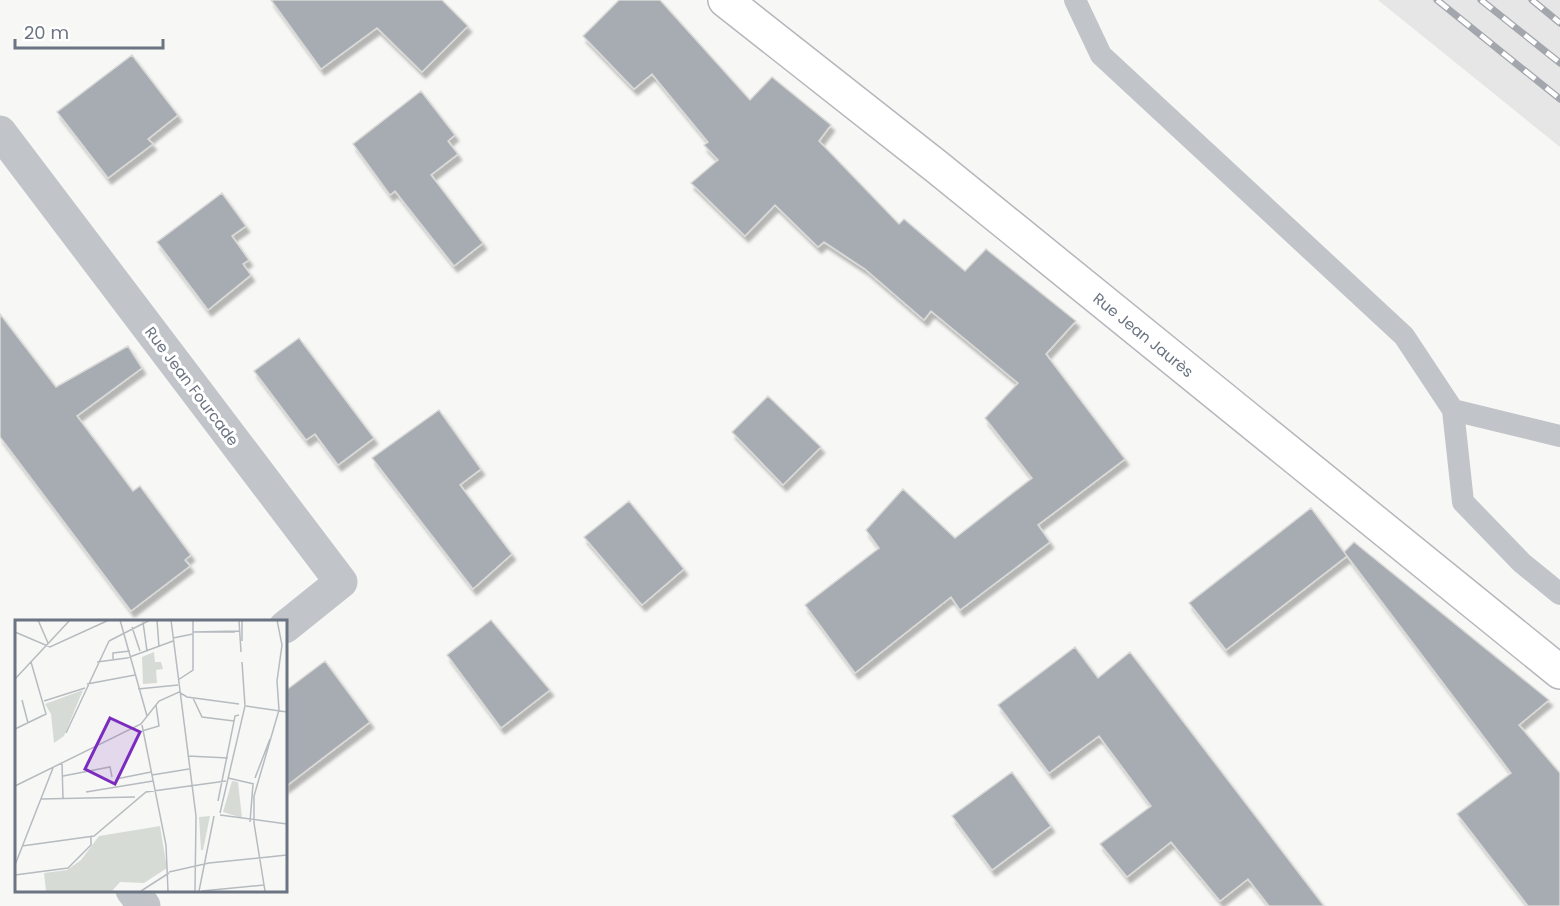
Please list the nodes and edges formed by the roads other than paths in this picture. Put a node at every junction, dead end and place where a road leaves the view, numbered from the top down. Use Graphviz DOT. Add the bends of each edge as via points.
graph roads {
  1 [pos="725,0"];
  2 [pos="1075,0"];
  3 [pos="0,132"];
  4 [pos="1453,410"];
  5 [pos="1560,436"];
  6 [pos="1560,594"];
  7 [pos="286,626"];
  8 [pos="1560,672"];
  9 [pos="133,891"];
  10 [pos="144,906"];
  1 -- 8 [label="main road, Rue Jean Jaurès" via="946,174"];
  2 -- 4 [label="lane" via="1101,55 1404,336"];
  3 -- 7 [label="street, Rue Jean Fourcade" via="341,582"];
  4 -- 5 [label="lane"];
  4 -- 6 [label="lane" via="1463,502 1522,563"];
  9 -- 10 [label="street"];
}
